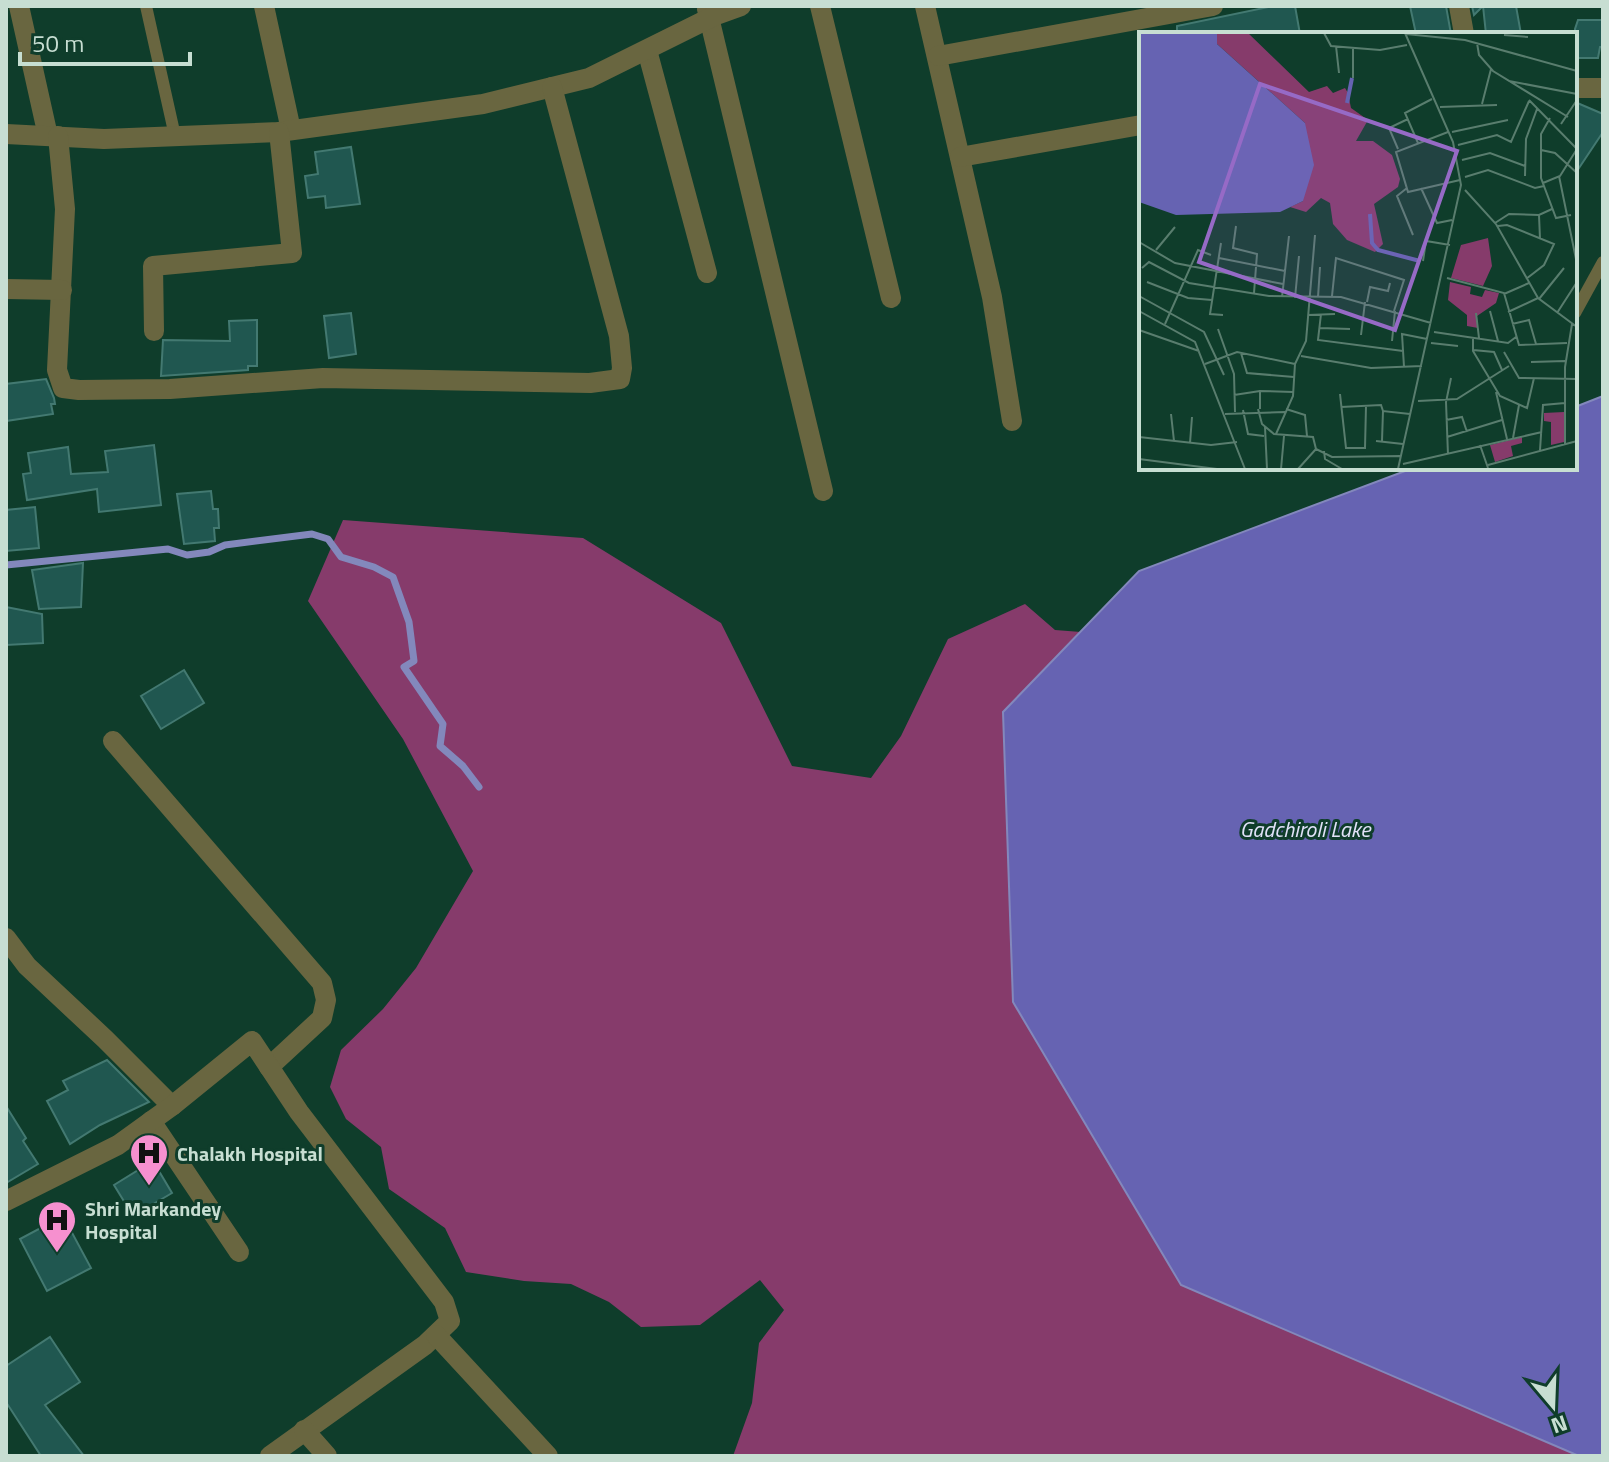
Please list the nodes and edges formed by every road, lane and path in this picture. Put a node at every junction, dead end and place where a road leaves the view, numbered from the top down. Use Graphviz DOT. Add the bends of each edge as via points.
graph roads {
  1 [pos="19,6"];
  2 [pos="146,6"];
  3 [pos="264,6"];
  4 [pos="741,6"];
  5 [pos="820,6"];
  6 [pos="925,6"];
  7 [pos="1213,6"];
  8 [pos="1459,6"];
  9 [pos="708,12"];
  10 [pos="1158,19"];
  11 [pos="1464,32"];
  12 [pos="647,50"];
  13 [pos="938,56"];
  14 [pos="552,87"];
  15 [pos="1577,88"];
  16 [pos="1603,88"];
  17 [pos="1139,125"];
  18 [pos="285,131"];
  19 [pos="6,134"];
  20 [pos="53,136"];
  21 [pos="175,136"];
  22 [pos="960,157"];
  23 [pos="1603,262"];
  24 [pos="707,273"];
  25 [pos="6,289"];
  26 [pos="62,290"];
  27 [pos="891,298"];
  28 [pos="1577,309"];
  29 [pos="154,331"];
  30 [pos="1012,421"];
  31 [pos="823,491"];
  32 [pos="113,741"];
  33 [pos="6,938"];
  34 [pos="269,1067"];
  35 [pos="172,1106"];
  36 [pos="151,1121"];
  37 [pos="6,1201"];
  38 [pos="239,1252"];
  39 [pos="436,1335"];
  40 [pos="304,1430"];
  41 [pos="270,1456"];
  42 [pos="327,1456"];
  43 [pos="548,1456"];
  1 -- 20 [label="street"];
  2 -- 21 [label="lane"];
  3 -- 18 [label="street"];
  4 -- 9 [label="street"];
  5 -- 27 [label="street"];
  6 -- 13 [label="street"];
  7 -- 10 [label="street"];
  8 -- 11 [label="street"];
  9 -- 12 [label="street"];
  9 -- 31 [label="street"];
  10 -- 13 [label="street"];
  12 -- 14 [label="street" via="589,78"];
  12 -- 24 [label="street"];
  13 -- 22 [label="street"];
  14 -- 18 [label="street" via="483,104"];
  14 -- 26 [label="street" via="619,336 620,379 590,383 323,378 208,388 63,388 57,370"];
  15 -- 16 [label="street"];
  17 -- 22 [label="street"];
  18 -- 21 [label="street"];
  18 -- 29 [label="street" via="292,253 153,266"];
  19 -- 20 [label="street"];
  20 -- 21 [label="street"];
  20 -- 26 [label="street" via="65,209"];
  22 -- 30 [label="street" via="992,297"];
  23 -- 28 [label="lane"];
  25 -- 26 [label="street"];
  32 -- 34 [label="street" via="322,983 322,1018"];
  33 -- 35 [label="street" via="27,966"];
  34 -- 35 [label="street" via="252,1041"];
  34 -- 39 [label="street" via="444,1302 450,1321"];
  35 -- 36 [label="street"];
  36 -- 37 [label="street" via="118,1145"];
  36 -- 38 [label="street"];
  39 -- 40 [label="street"];
  39 -- 43 [label="street"];
  40 -- 41 [label="street"];
  40 -- 42 [label="street"];
}
